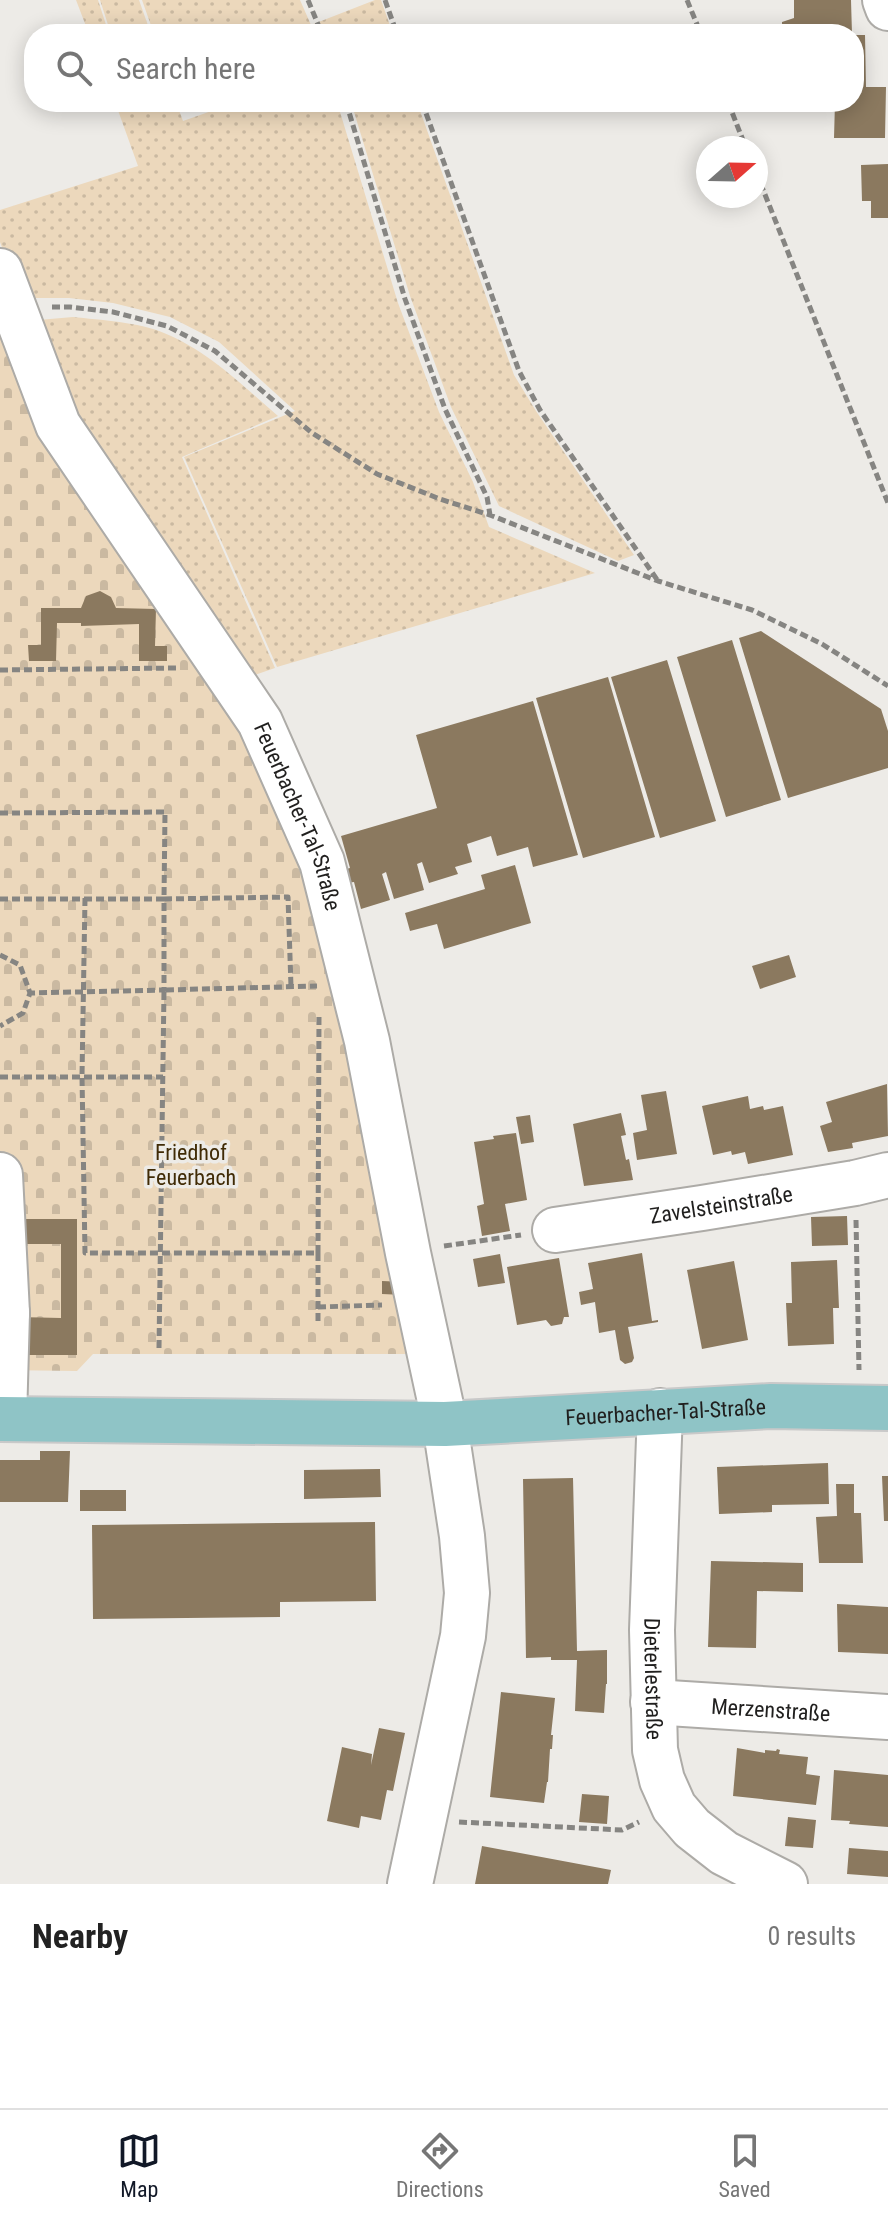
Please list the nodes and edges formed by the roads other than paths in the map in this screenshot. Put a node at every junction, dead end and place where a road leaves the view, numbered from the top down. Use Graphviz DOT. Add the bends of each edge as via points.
graph roads {
  1 [pos="885,0"];
  2 [pos="888,8"];
  3 [pos="7,290"];
  4 [pos="0,1175"];
  5 [pos="871,1179"];
  6 [pos="555,1230"];
  7 [pos="4,1313"];
  8 [pos="888,1408"];
  9 [pos="660,1411"];
  10 [pos="2,1419"];
  11 [pos="445,1424"];
  12 [pos="653,1702"];
  13 [pos="888,1717"];
  14 [pos="410,1884"];
  15 [pos="785,1884"];
  1 -- 2 [label="street"];
  3 -- 11 [label="street, Feuerbacher-Tal-Straße" via="58,425 260,722 322,862 367,1041"];
  4 -- 7 [label="street"];
  5 -- 6 [label="street, Zavelsteinstraße"];
  7 -- 10 [label="street"];
  8 -- 9 [label="main road, Feuerbacher-Tal-Straße"];
  9 -- 11 [label="main road, Feuerbacher-Tal-Straße"];
  9 -- 12 [label="street, Dieterlestraße"];
  10 -- 11 [label="main road, Feuerbacher-Tal-Straße"];
  11 -- 14 [label="street" via="467,1593 463,1636"];
  12 -- 13 [label="street, Merzenstraße"];
  12 -- 15 [label="street, Dieterlestraße" via="655,1750 674,1807 724,1853"];
}
